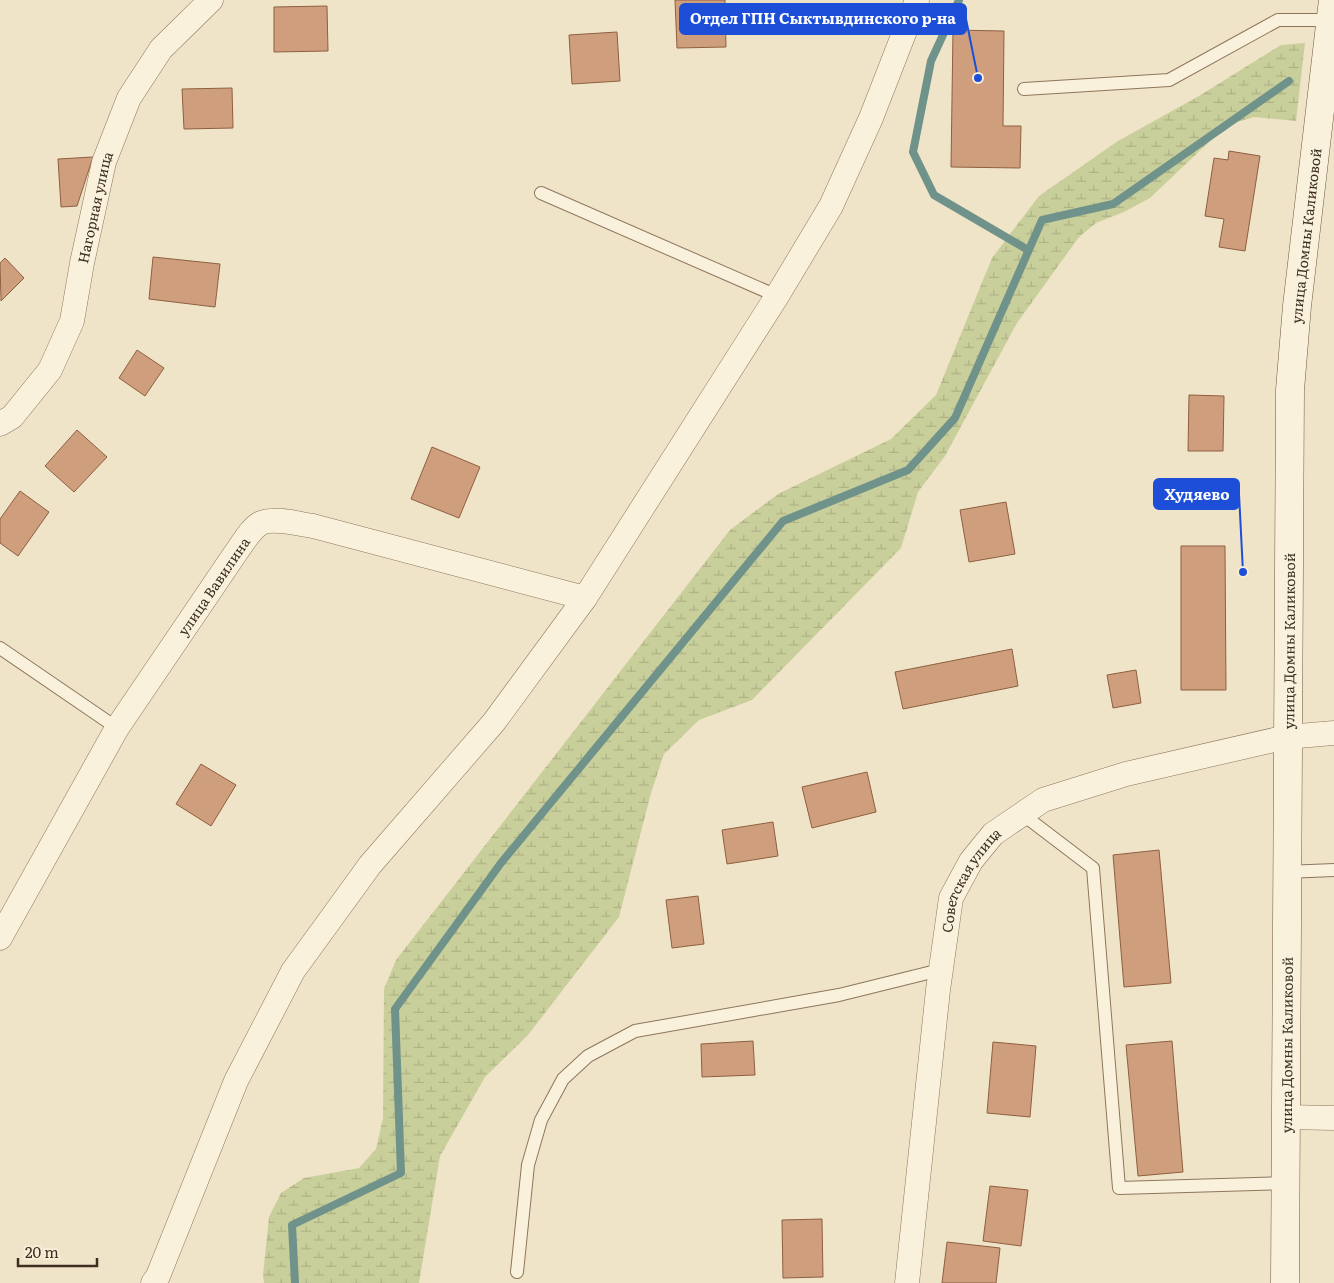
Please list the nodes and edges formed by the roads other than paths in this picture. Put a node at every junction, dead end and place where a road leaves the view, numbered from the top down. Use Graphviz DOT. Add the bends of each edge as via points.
graph roads {
  1 [pos="211,0"];
  2 [pos="917,0"];
  3 [pos="1332,10"];
  4 [pos="1024,90"];
  5 [pos="541,193"];
  6 [pos="778,296"];
  7 [pos="0,424"];
  8 [pos="585,598"];
  9 [pos="0,648"];
  10 [pos="117,728"];
  11 [pos="1334,733"];
  12 [pos="1287,737"];
  13 [pos="1022,814"];
  14 [pos="1334,870"];
  15 [pos="1286,872"];
  16 [pos="0,938"];
  17 [pos="940,970"];
  18 [pos="1285,1117"];
  19 [pos="1334,1118"];
  20 [pos="1285,1183"];
  21 [pos="517,1272"];
  22 [pos="153,1283"];
  23 [pos="907,1283"];
  24 [pos="1285,1283"];
  1 -- 7 [label="street, Нагорная улица" via="161,49 130,98 104,162 72,321 50,370 12,417"];
  2 -- 6 [label="street" via="872,118 831,206"];
  3 -- 4 [label="lane" via="1278,20 1169,80"];
  3 -- 12 [label="main road, улица Домны Каликовой" via="1290,390"];
  5 -- 6 [label="lane"];
  6 -- 8 [label="street"];
  8 -- 10 [label="street, улица Вавилина" via="313,526 281,520 261,523 237,551"];
  8 -- 22 [label="street" via="494,722 370,866 293,972 236,1081"];
  9 -- 10 [label="lane"];
  10 -- 16 [label="street, улица Вавилина"];
  11 -- 12 [label="street, Советская улица"];
  12 -- 13 [label="street, Советская улица" via="1126,774 1043,800"];
  12 -- 15 [label="main road, улица Домны Каликовой"];
  13 -- 17 [label="street, Советская улица" via="993,834 970,861 951,898"];
  13 -- 20 [label="lane" via="1093,868 1119,1188"];
  14 -- 15 [label="lane"];
  15 -- 18 [label="main road, улица Домны Каликовой"];
  17 -- 21 [label="lane" via="839,995 635,1031 588,1056 563,1079 542,1120 528,1165"];
  17 -- 23 [label="street, Советская улица"];
  18 -- 19 [label="street"];
  18 -- 20 [label="main road, улица Домны Каликовой"];
  20 -- 24 [label="main road, улица Домны Каликовой"];
}
